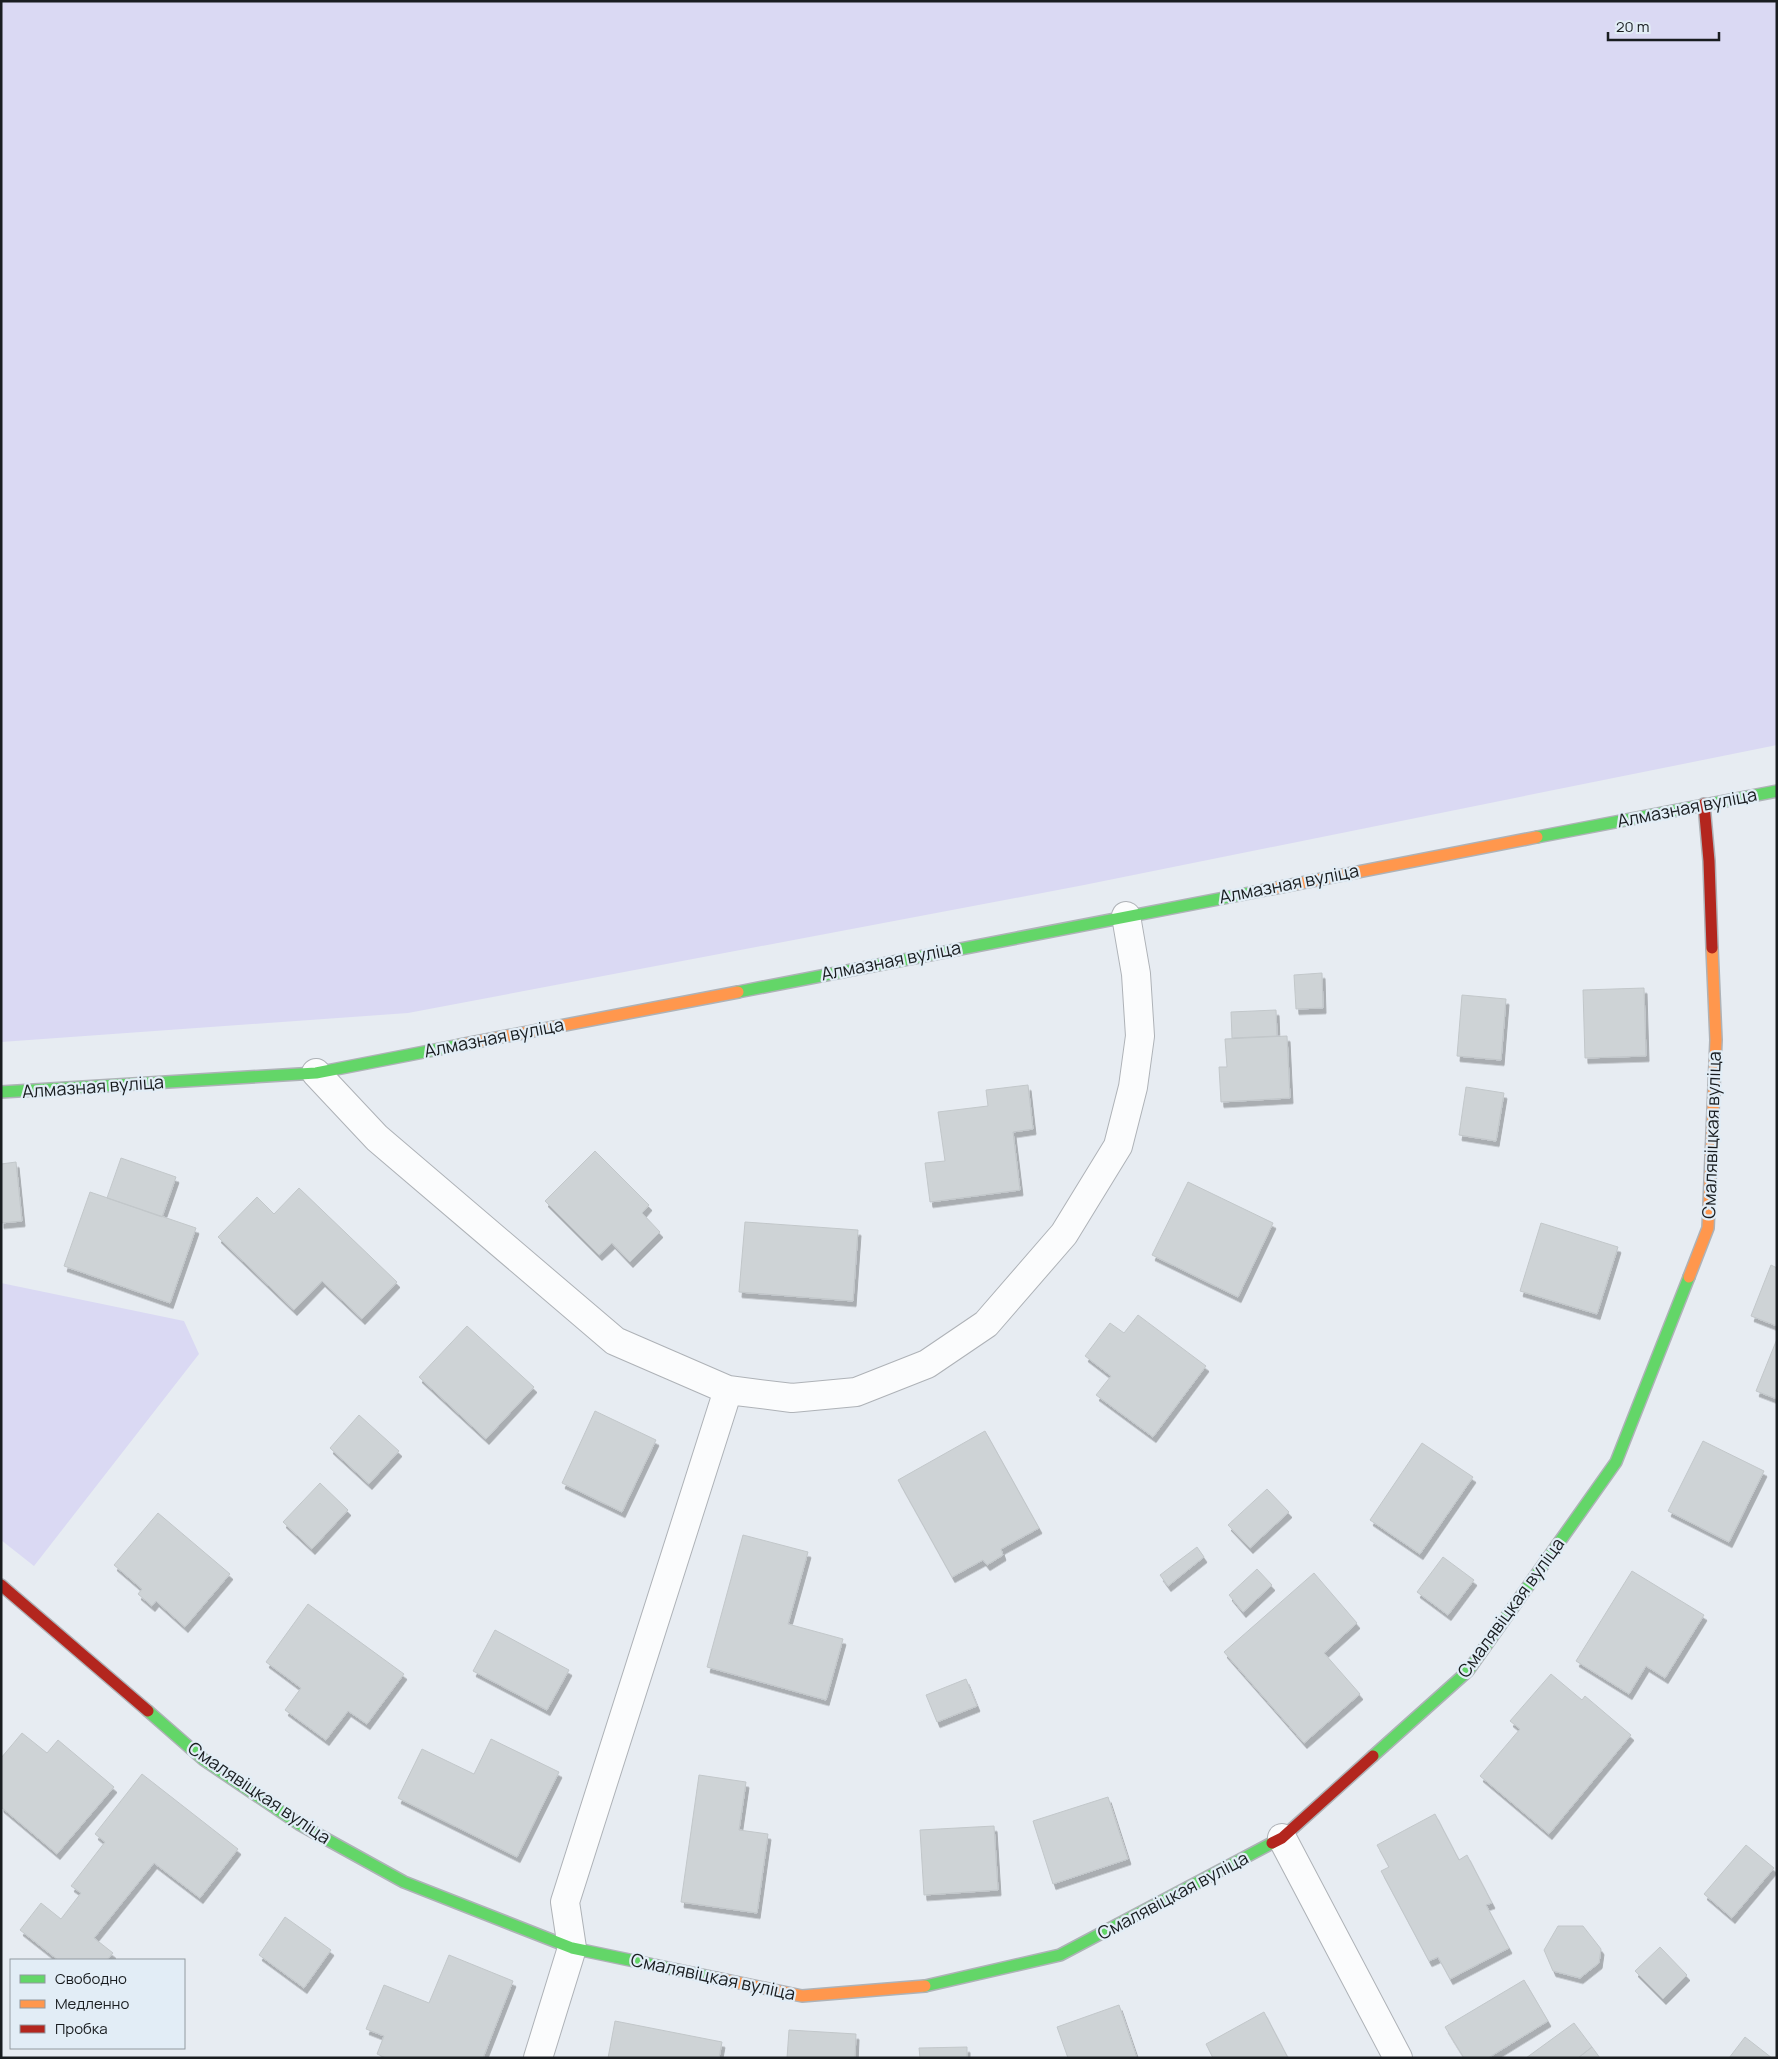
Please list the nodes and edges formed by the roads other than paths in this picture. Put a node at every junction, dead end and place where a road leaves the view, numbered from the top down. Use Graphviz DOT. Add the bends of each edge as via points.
graph roads {
  1 [pos="1777,791"];
  2 [pos="1704,804"];
  3 [pos="1126,916"];
  4 [pos="316,1073"];
  5 [pos="1,1092"];
  6 [pos="728,1390"];
  7 [pos="1,1585"];
  8 [pos="1282,1838"];
  9 [pos="572,1948"];
  10 [pos="538,2058"];
  11 [pos="1398,2058"];
  1 -- 2 [label="street, Алмазная вуліца"];
  2 -- 3 [label="street, Алмазная вуліца"];
  2 -- 8 [label="street, Смалявіцкая вуліца" via="1716,1040 1708,1228 1616,1462 1468,1671"];
  3 -- 4 [label="street, Алмазная вуліца"];
  3 -- 6 [label="street" via="1136,974 1140,1036 1133,1087 1118,1146 1064,1234 986,1324 927,1364 856,1392 792,1398"];
  4 -- 5 [label="street, Алмазная вуліца"];
  4 -- 6 [label="street" via="377,1138 615,1341"];
  6 -- 9 [label="street" via="565,1902"];
  7 -- 9 [label="street, Смалявіцкая вуліца" via="204,1760 299,1824 404,1882"];
  8 -- 9 [label="street, Смалявіцкая вуліца" via="1060,1955 932,1985 802,1996"];
  8 -- 11 [label="street"];
  9 -- 10 [label="street"];
}
